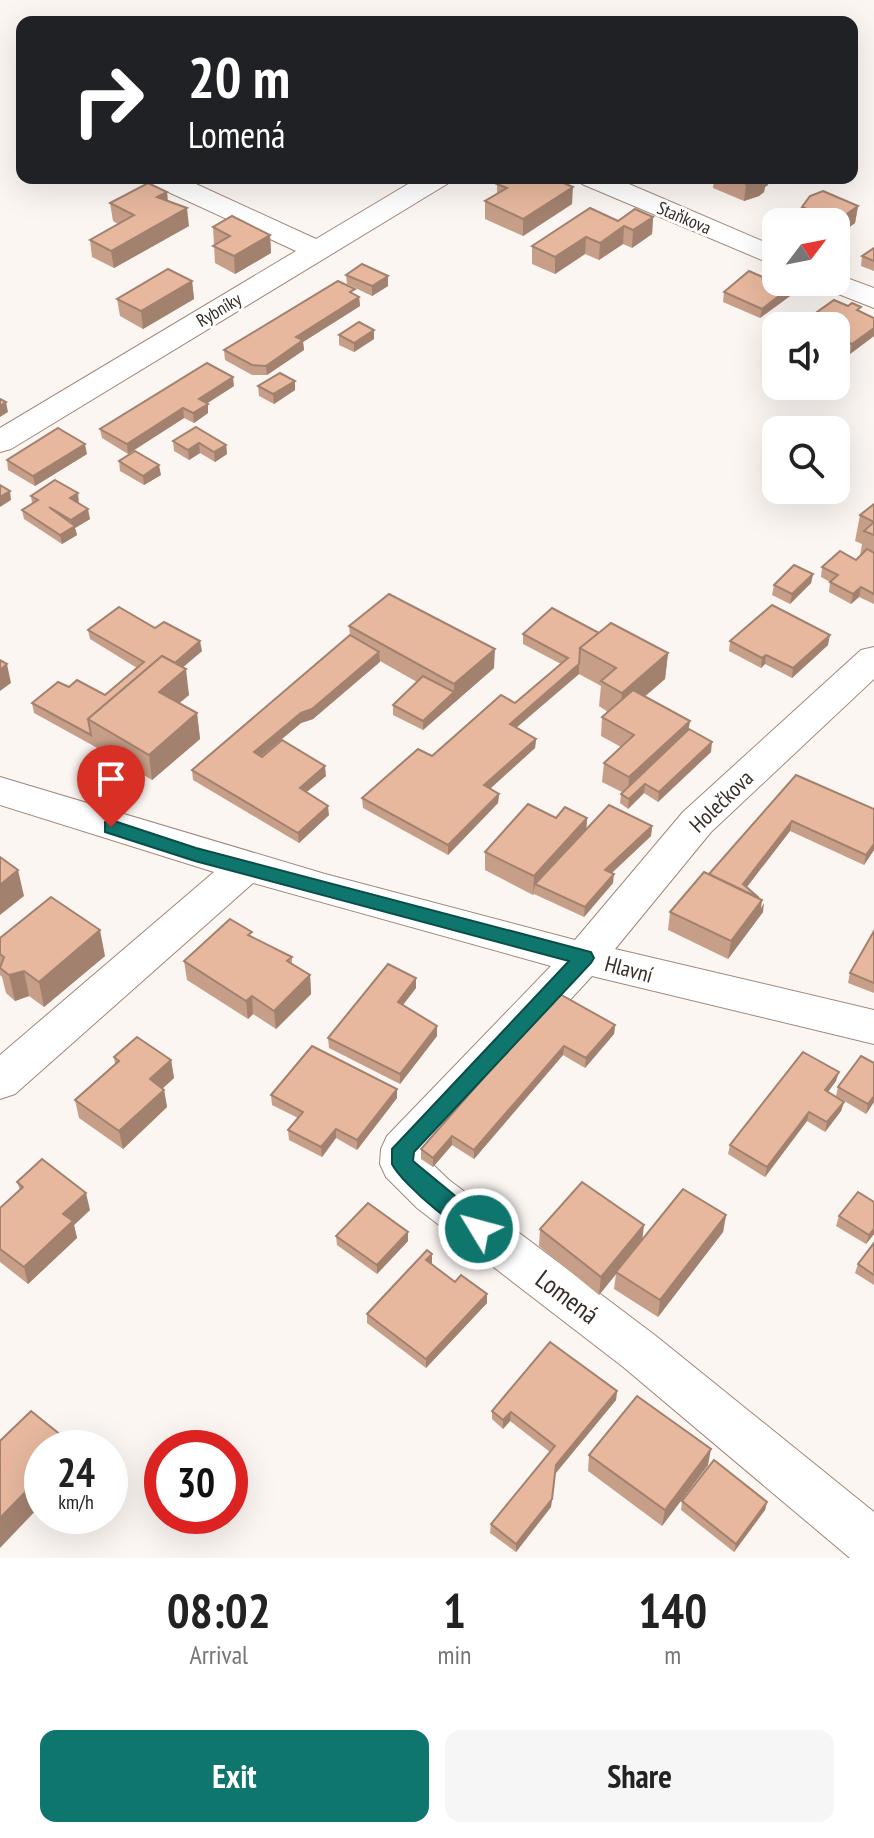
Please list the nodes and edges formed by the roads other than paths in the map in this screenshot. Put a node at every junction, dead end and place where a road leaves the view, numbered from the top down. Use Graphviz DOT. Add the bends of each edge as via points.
graph roads {
  1 [pos="174,184"];
  2 [pos="427,184"];
  3 [pos="606,184"];
  4 [pos="318,250"];
  5 [pos="762,251"];
  6 [pos="850,289"];
  7 [pos="874,299"];
  8 [pos="0,442"];
  9 [pos="874,659"];
  10 [pos="0,791"];
  11 [pos="247,866"];
  12 [pos="584,958"];
  13 [pos="874,1027"];
  14 [pos="0,1081"];
  15 [pos="874,1545"];
  1 -- 4 [label="street"];
  2 -- 4 [label="street, Rybníky"];
  3 -- 5 [label="street, Staňkova"];
  4 -- 8 [label="street, Rybníky"];
  6 -- 7 [label="street"];
  9 -- 12 [label="street, Holečkova" via="697,822"];
  10 -- 11 [label="street, Hlavní"];
  11 -- 12 [label="street, Hlavní"];
  11 -- 14 [label="street"];
  12 -- 13 [label="street, Hlavní"];
  12 -- 15 [label="street, Lomená" via="403,1149 402,1164"];
}
